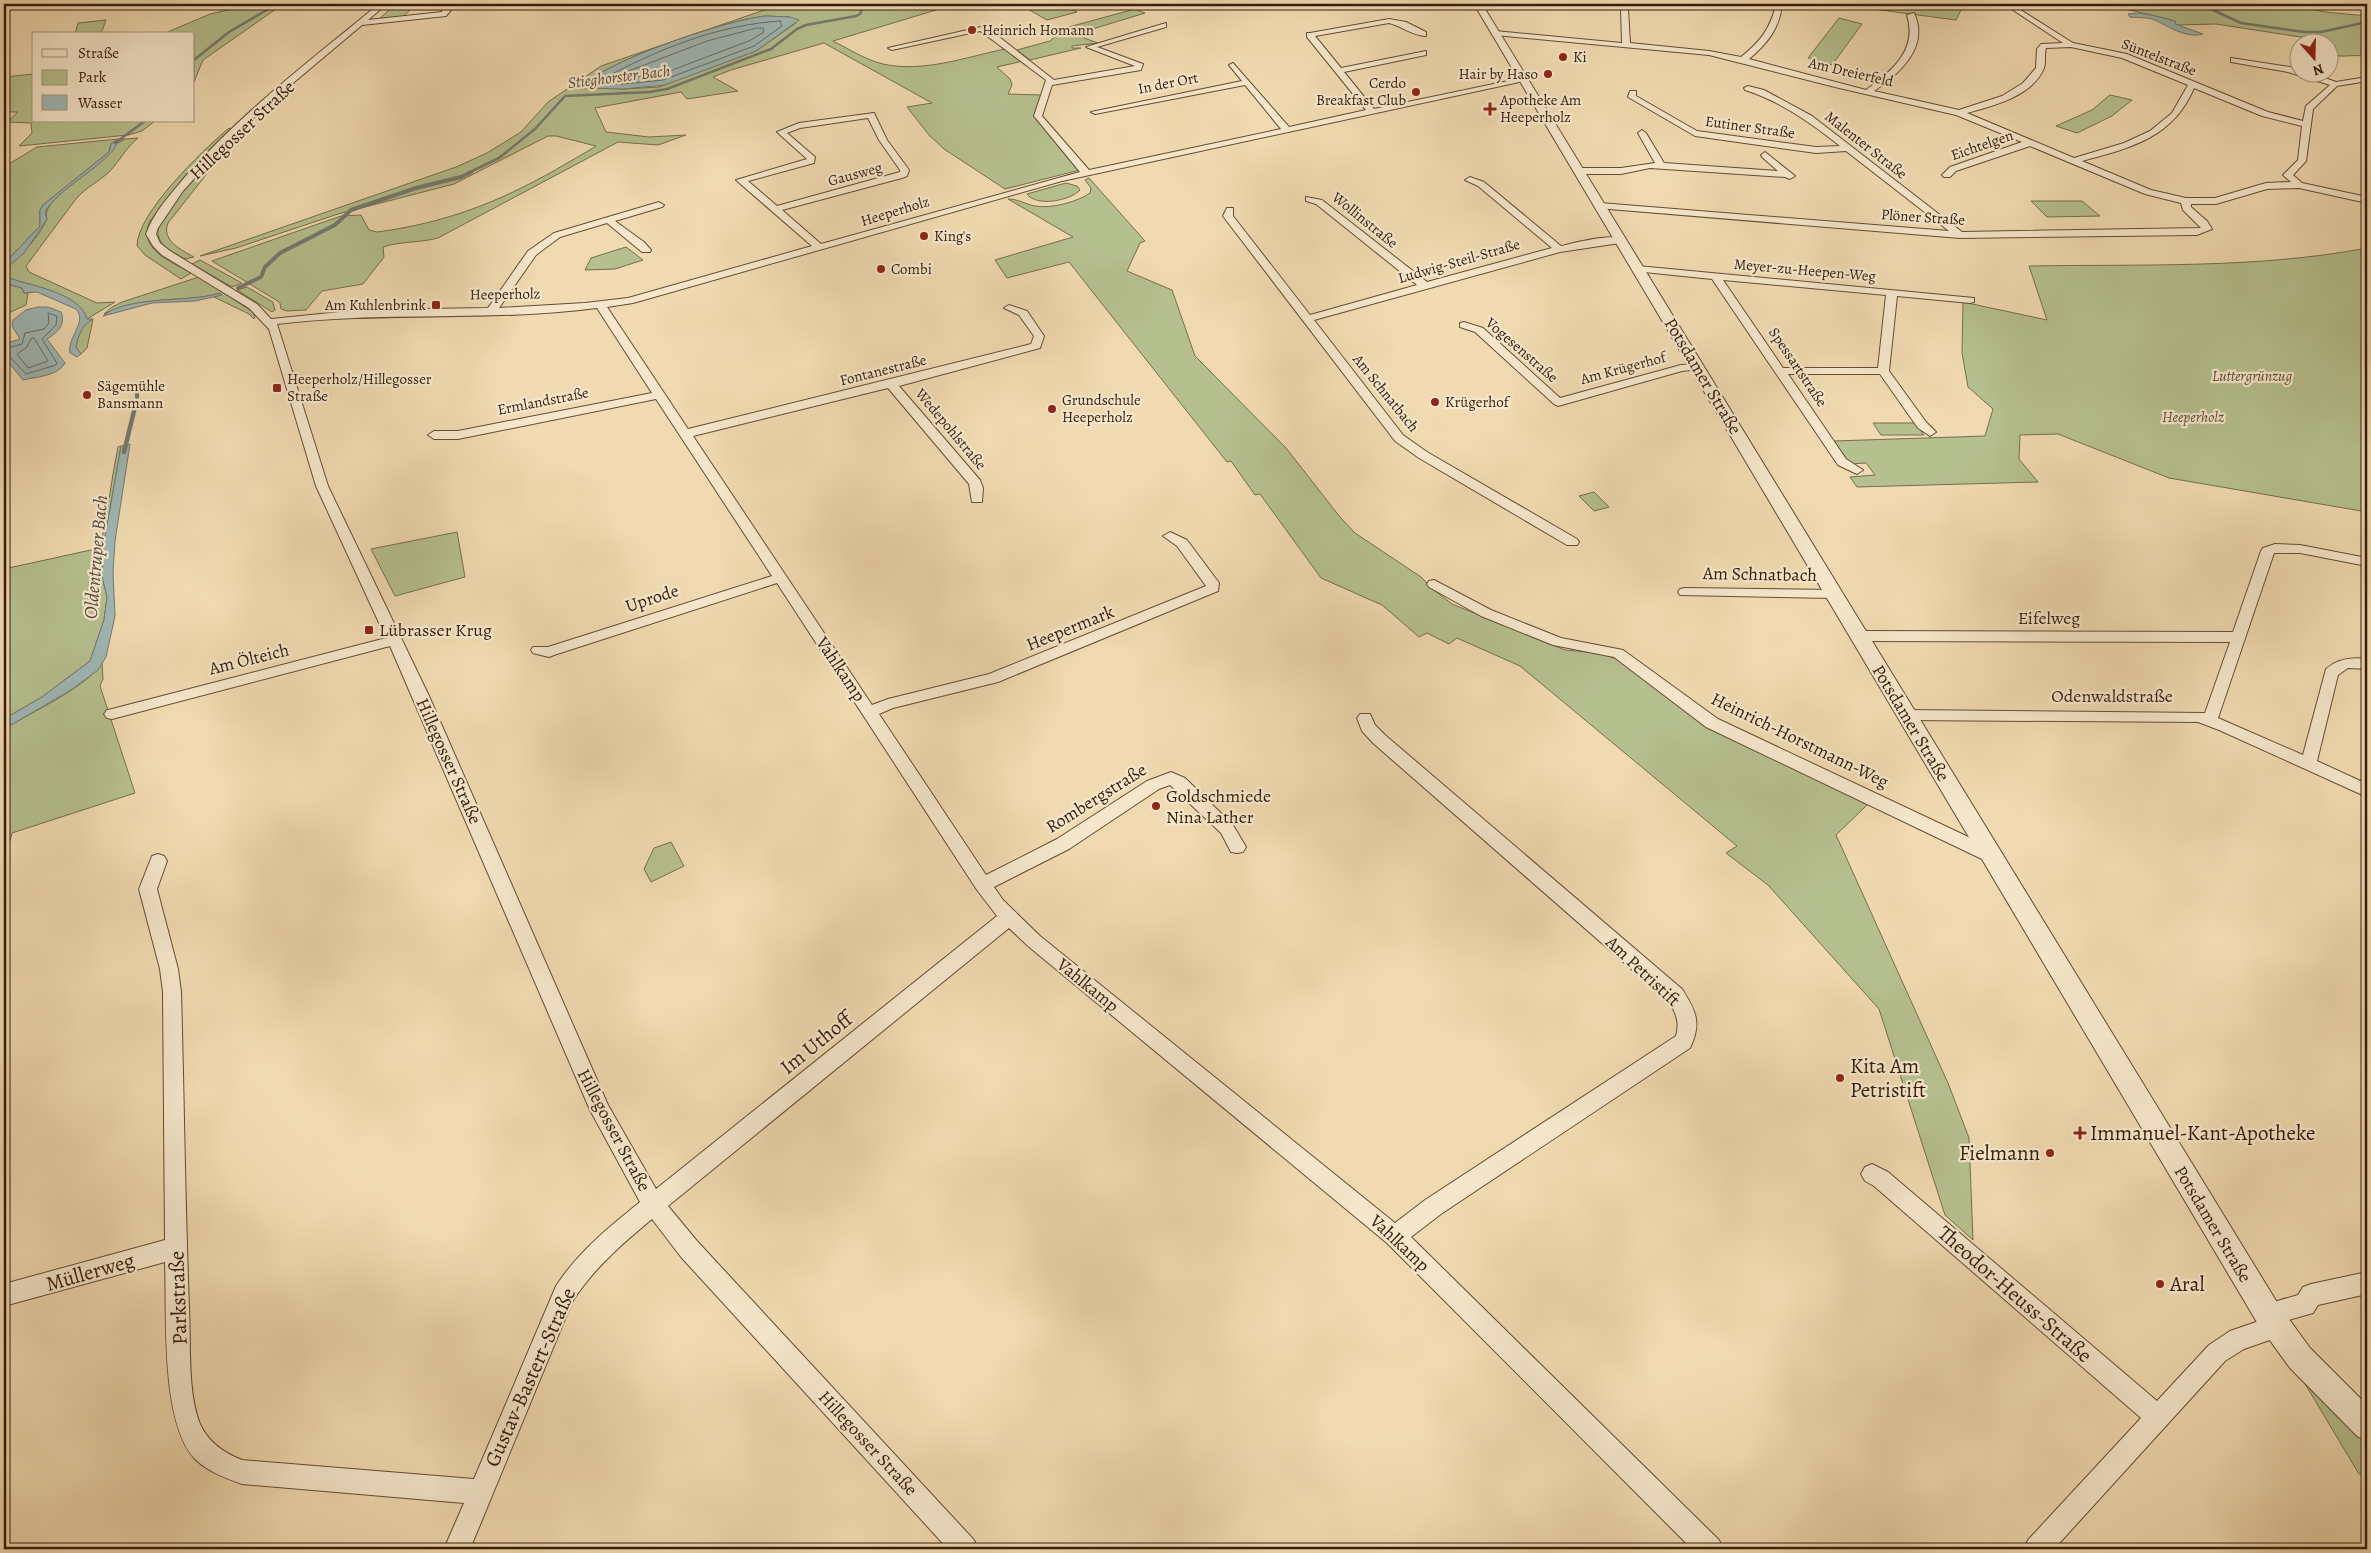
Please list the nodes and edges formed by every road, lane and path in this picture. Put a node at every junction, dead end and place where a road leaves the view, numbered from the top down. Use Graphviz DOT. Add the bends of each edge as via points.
graph roads {
  1 [pos="383,4"];
  2 [pos="452,4"];
  3 [pos="1478,4"];
  4 [pos="1778,4"];
  5 [pos="2007,4"];
  6 [pos="1620,6"];
  7 [pos="1912,15"];
  8 [pos="360,23"];
  9 [pos="1163,25"];
  10 [pos="1495,32"];
  11 [pos="1423,34"];
  12 [pos="1310,35"];
  13 [pos="908,45"];
  14 [pos="1626,45"];
  15 [pos="2071,45"];
  16 [pos="892,48"];
  17 [pos="916,50"];
  18 [pos="1423,53"];
  19 [pos="1743,60"];
  20 [pos="2234,60"];
  21 [pos="1233,64"];
  22 [pos="2288,69"];
  23 [pos="1338,71"];
  24 [pos="1524,79"];
  25 [pos="2367,79"];
  26 [pos="1247,82"];
  27 [pos="2329,82"];
  28 [pos="1050,83"];
  29 [pos="2192,84"];
  30 [pos="2335,84"];
  31 [pos="1748,88"];
  32 [pos="1868,92"];
  33 [pos="1633,93"];
  34 [pos="1094,112"];
  35 [pos="1372,112"];
  36 [pos="1959,114"];
  37 [pos="2307,125"];
  38 [pos="1287,130"];
  39 [pos="1642,133"];
  40 [pos="2029,143"];
  41 [pos="1848,148"];
  42 [pos="1765,155"];
  43 [pos="2072,161"];
  44 [pos="1661,165"];
  45 [pos="1578,171"];
  46 [pos="1088,174"];
  47 [pos="1787,174"];
  48 [pos="1947,175"];
  49 [pos="1470,180"];
  50 [pos="1795,180"];
  51 [pos="2299,186"];
  52 [pos="1309,199"];
  53 [pos="2367,200"];
  54 [pos="2186,201"];
  55 [pos="659,204"];
  56 [pos="1600,206"];
  57 [pos="775,209"];
  58 [pos="1230,210"];
  59 [pos="608,220"];
  60 [pos="1960,235"];
  61 [pos="1620,240"];
  62 [pos="820,248"];
  63 [pos="1559,249"];
  64 [pos="646,250"];
  65 [pos="1638,269"];
  66 [pos="1716,277"];
  67 [pos="1425,286"];
  68 [pos="1892,293"];
  69 [pos="1970,300"];
  70 [pos="601,306"];
  71 [pos="1009,308"];
  72 [pos="492,310"];
  73 [pos="1307,319"];
  74 [pos="270,322"];
  75 [pos="1464,325"];
  76 [pos="1697,367"];
  77 [pos="1782,371"];
  78 [pos="1883,371"];
  79 [pos="891,384"];
  80 [pos="658,395"];
  81 [pos="1558,402"];
  82 [pos="1930,432"];
  83 [pos="684,434"];
  84 [pos="434,435"];
  85 [pos="1857,470"];
  86 [pos="976,499"];
  87 [pos="1170,536"];
  88 [pos="1572,542"];
  89 [pos="2367,562"];
  90 [pos="779,578"];
  91 [pos="1434,584"];
  92 [pos="1685,592"];
  93 [pos="1834,594"];
  94 [pos="1860,636"];
  95 [pos="2238,637"];
  96 [pos="395,640"];
  97 [pos="538,650"];
  98 [pos="2367,664"];
  99 [pos="870,712"];
  100 [pos="112,714"];
  101 [pos="1906,715"];
  102 [pos="1364,718"];
  103 [pos="2210,720"];
  104 [pos="2308,765"];
  105 [pos="2367,791"];
  106 [pos="1238,847"];
  107 [pos="1990,855"];
  108 [pos="158,862"];
  109 [pos="983,885"];
  110 [pos="1008,918"];
  111 [pos="1872,1174"];
  112 [pos="655,1205"];
  113 [pos="1395,1236"];
  114 [pos="176,1248"];
  115 [pos="2367,1283"];
  116 [pos="4,1295"];
  117 [pos="2311,1295"];
  118 [pos="2272,1321"];
  119 [pos="2157,1416"];
  120 [pos="2367,1426"];
  121 [pos="480,1492"];
  122 [pos="457,1549"];
  123 [pos="965,1549"];
  124 [pos="1710,1549"];
  125 [pos="2037,1549"];
  1 -- 8 [label="street, Hillegosser Straße"];
  2 -- 8 [label="street" via="446,9 446,14"];
  3 -- 10 [label="street, Potsdamer Straße"];
  4 -- 19 [label="street" via="1776,24 1770,36"];
  5 -- 15 [label="street, Süntelstraße"];
  6 -- 14 [label="street" via="1624,10"];
  7 -- 32 [label="street" via="1915,33 1908,53 1890,76"];
  8 -- 74 [label="street, Hillegosser Straße" via="208,156 154,224 152,234 159,248 253,306"];
  9 -- 28 [label="street" via="1090,47 1136,64 1140,66 1138,68"];
  10 -- 14 [label="street, Am Dreierfeld"];
  10 -- 24 [label="street, Potsdamer Straße"];
  11 -- 12 [label="street" via="1389,21"];
  12 -- 23 [label="street"];
  13 -- 16 [label="street"];
  13 -- 17 [label="street"];
  13 -- 28 [label="street" via="981,29 1039,70"];
  14 -- 19 [label="street, Am Dreierfeld"];
  15 -- 29 [label="street, Süntelstraße" via="2124,56"];
  15 -- 36 [label="street" via="2044,46 2040,68 2030,81 2003,98"];
  18 -- 23 [label="street"];
  19 -- 32 [label="street, Am Dreierfeld"];
  20 -- 22 [label="street"];
  21 -- 26 [label="street"];
  23 -- 35 [label="street"];
  24 -- 35 [label="street, Heeperholz"];
  24 -- 45 [label="street, Potsdamer Straße"];
  25 -- 30 [label="street"];
  26 -- 34 [label="street, In der Ort"];
  26 -- 38 [label="street"];
  27 -- 30 [label="street"];
  28 -- 46 [label="street" via="1038,116"];
  29 -- 37 [label="street, Süntelstraße" via="2265,114"];
  29 -- 43 [label="street" via="2179,109 2163,126 2125,146"];
  30 -- 37 [label="street" via="2309,108"];
  31 -- 41 [label="street, Malenter Straße" via="1805,115"];
  32 -- 36 [label="street, Am Dreierfeld"];
  33 -- 41 [label="street, Eutiner Straße" via="1632,96 1695,133 1816,150"];
  35 -- 38 [label="street, Heeperholz"];
  36 -- 40 [label="street, Am Dreierfeld"];
  37 -- 51 [label="street" via="2302,161 2288,175"];
  38 -- 46 [label="street, Heeperholz"];
  39 -- 44 [label="street"];
  40 -- 43 [label="street, Am Dreierfeld"];
  40 -- 48 [label="street, Eichtelgen" via="1953,169"];
  41 -- 60 [label="street, Malenter Straße"];
  42 -- 47 [label="street"];
  43 -- 54 [label="street, Am Dreierfeld" via="2148,192"];
  44 -- 45 [label="street" via="1650,164 1621,171"];
  44 -- 47 [label="street"];
  45 -- 56 [label="street, Potsdamer Straße"];
  46 -- 62 [label="street, Heeperholz" via="1035,186"];
  47 -- 50 [label="street"];
  49 -- 63 [label="street" via="1490,190"];
  51 -- 53 [label="street, Am Dreierfeld"];
  51 -- 54 [label="street, Am Dreierfeld" via="2266,186 2224,199"];
  52 -- 67 [label="street, Wollinstraße" via="1320,202"];
  54 -- 60 [label="street, Plöner Straße" via="2186,208 2206,229 2183,233"];
  55 -- 59 [label="street"];
  56 -- 60 [label="street, Plöner Straße"];
  56 -- 61 [label="street, Potsdamer Straße"];
  57 -- 57 [label="street, Gausweg" via="741,180 811,161 812,158 781,132 799,126 870,115 904,170 904,174"];
  57 -- 62 [label="street"];
  58 -- 73 [label="street, Am Schnatbach" via="1228,216"];
  59 -- 64 [label="street"];
  59 -- 72 [label="street" via="557,235 535,250"];
  61 -- 63 [label="street, Ludwig-Steil-Straße"];
  61 -- 65 [label="street, Potsdamer Straße"];
  62 -- 70 [label="street, Heeperholz" via="658,294"];
  63 -- 67 [label="street, Ludwig-Steil-Straße"];
  65 -- 66 [label="street, Meyer-zu-Heepen-Weg"];
  65 -- 76 [label="street, Potsdamer Straße"];
  66 -- 68 [label="street, Meyer-zu-Heepen-Weg"];
  66 -- 77 [label="street, Spessartstraße"];
  67 -- 73 [label="street, Ludwig-Steil-Straße"];
  68 -- 69 [label="street, Meyer-zu-Heepen-Weg"];
  68 -- 78 [label="street"];
  70 -- 72 [label="street, Heeperholz"];
  70 -- 80 [label="street, Vahlkamp"];
  71 -- 79 [label="street, Fontanestraße" via="1023,313 1039,336 1036,346"];
  72 -- 74 [label="street, Heeperholz" via="318,316"];
  73 -- 88 [label="street, Am Schnatbach" via="1405,443"];
  74 -- 96 [label="street, Hillegosser Straße" via="276,332 322,486"];
  75 -- 81 [label="street, Vogesenstraße" via="1479,330"];
  76 -- 81 [label="street, Am Krügerhof" via="1684,367"];
  76 -- 93 [label="street, Potsdamer Straße"];
  77 -- 78 [label="street"];
  77 -- 85 [label="street, Spessartstraße" via="1842,462"];
  78 -- 82 [label="street"];
  79 -- 83 [label="street, Fontanestraße"];
  79 -- 86 [label="street, Wedepohlstraße" via="975,483 978,488"];
  80 -- 83 [label="street, Vahlkamp"];
  80 -- 84 [label="street, Ermlandstraße" via="458,435"];
  83 -- 90 [label="street, Vahlkamp"];
  87 -- 99 [label="street, Heepermark" via="1184,545 1213,588 994,678 888,704"];
  89 -- 95 [label="street" via="2287,547 2270,549"];
  90 -- 97 [label="street, Uprode" via="549,652"];
  90 -- 99 [label="street, Vahlkamp"];
  91 -- 107 [label="street, Heinrich-Horstmann-Weg" via="1486,613 1558,642 1618,653 1712,723"];
  92 -- 93 [label="street, Am Schnatbach"];
  93 -- 94 [label="street, Potsdamer Straße"];
  94 -- 95 [label="street, Eifelweg"];
  94 -- 101 [label="street, Potsdamer Straße"];
  95 -- 103 [label="street"];
  96 -- 100 [label="street, Am Ölteich"];
  96 -- 112 [label="street, Hillegosser Straße" via="600,1110 630,1168"];
  98 -- 104 [label="street" via="2337,666 2331,673"];
  99 -- 109 [label="street, Vahlkamp"];
  101 -- 103 [label="street, Odenwaldstraße" via="2193,716"];
  101 -- 107 [label="street, Potsdamer Straße"];
  102 -- 113 [label="street, Am Petristift" via="1379,739 1675,995 1688,1020 1688,1032 1683,1042"];
  103 -- 104 [label="street, Odenwaldstraße"];
  104 -- 105 [label="street, Odenwaldstraße"];
  106 -- 109 [label="street, Rombergstraße" via="1227,829 1171,778 1153,785 1063,844"];
  107 -- 118 [label="street, Potsdamer Straße"];
  108 -- 114 [label="street, Parkstraße" via="148,889 172,992"];
  109 -- 110 [label="street, Vahlkamp"];
  110 -- 112 [label="street, Im Uthoff"];
  110 -- 113 [label="street, Vahlkamp"];
  111 -- 119 [label="street, Theodor-Heuss-Straße"];
  112 -- 121 [label="street, Gustav-Bastert-Straße" via="592,1257 564,1293"];
  112 -- 123 [label="street, Hillegosser Straße" via="689,1249"];
  113 -- 124 [label="street, Vahlkamp"];
  114 -- 116 [label="street, Müllerweg"];
  114 -- 121 [label="street, Parkstraße" via="183,1407 190,1433 210,1457 242,1472"];
  115 -- 117 [label="street"];
  117 -- 118 [label="street" via="2305,1305"];
  118 -- 119 [label="street" via="2217,1353"];
  118 -- 120 [label="street, Potsdamer Straße" via="2322,1383"];
  119 -- 125 [label="street"];
  121 -- 122 [label="street, Gustav-Bastert-Straße"];
}
